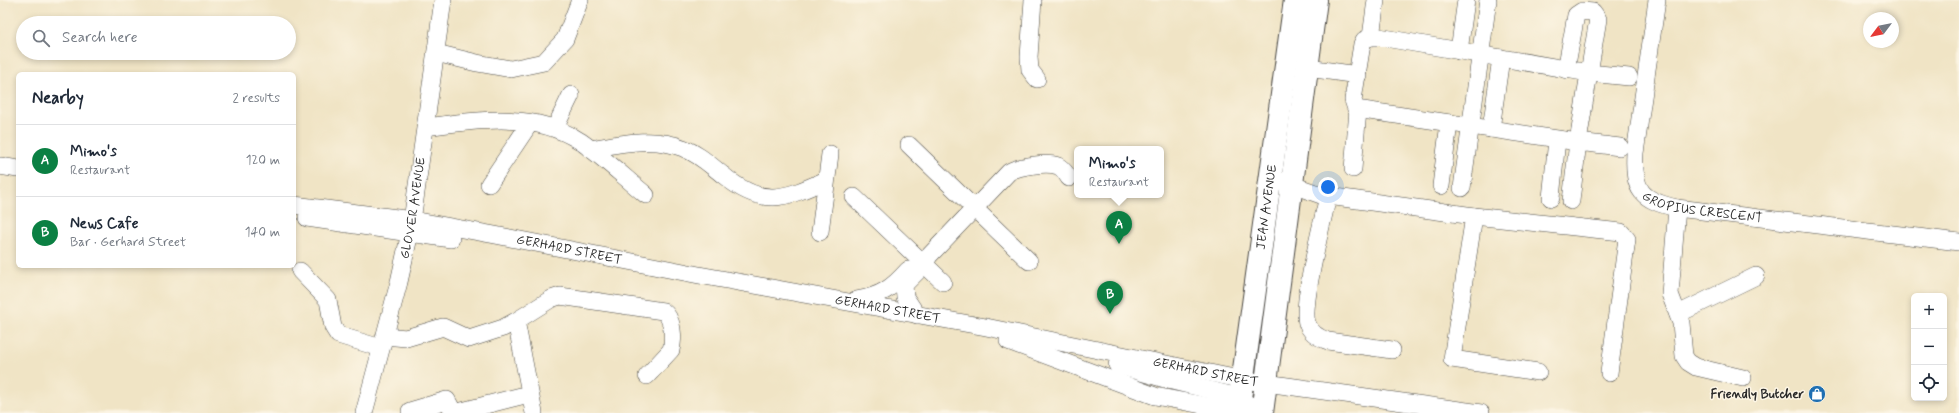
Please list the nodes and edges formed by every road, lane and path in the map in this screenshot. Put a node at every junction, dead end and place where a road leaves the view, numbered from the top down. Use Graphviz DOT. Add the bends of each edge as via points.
graph roads {
  1 [pos="443,0"];
  2 [pos="580,0"];
  3 [pos="1033,0"];
  4 [pos="1295,0"];
  5 [pos="1316,0"];
  6 [pos="1376,0"];
  7 [pos="1466,0"];
  8 [pos="1488,0"];
  9 [pos="1657,0"];
  10 [pos="1371,37"];
  11 [pos="1459,51"];
  12 [pos="436,53"];
  13 [pos="1480,55"];
  14 [pos="1501,58"];
  15 [pos="1308,68"];
  16 [pos="1566,70"];
  17 [pos="1589,73"];
  18 [pos="1358,75"];
  19 [pos="1629,78"];
  20 [pos="1038,79"];
  21 [pos="571,95"];
  22 [pos="1358,110"];
  23 [pos="530,123"];
  24 [pos="1449,123"];
  25 [pos="1470,126"];
  26 [pos="426,127"];
  27 [pos="555,128"];
  28 [pos="1491,130"];
  29 [pos="1557,140"];
  30 [pos="1578,142"];
  31 [pos="909,145"];
  32 [pos="1620,147"];
  33 [pos="590,149"];
  34 [pos="830,154"];
  35 [pos="0,166"];
  36 [pos="16,168"];
  37 [pos="1353,169"];
  38 [pos="0,171"];
  39 [pos="16,173"];
  40 [pos="1069,178"];
  41 [pos="1269,178"];
  42 [pos="826,180"];
  43 [pos="489,184"];
  44 [pos="1292,184"];
  45 [pos="1442,186"];
  46 [pos="1462,188"];
  47 [pos="646,195"];
  48 [pos="1328,196"];
  49 [pos="854,197"];
  50 [pos="1551,198"];
  51 [pos="1572,201"];
  52 [pos="296,204"];
  53 [pos="1677,208"];
  54 [pos="974,209"];
  55 [pos="296,216"];
  56 [pos="1474,216"];
  57 [pos="411,226"];
  58 [pos="820,232"];
  59 [pos="1959,242"];
  60 [pos="924,259"];
  61 [pos="1029,261"];
  62 [pos="300,271"];
  63 [pos="1756,276"];
  64 [pos="943,282"];
  65 [pos="900,284"];
  66 [pos="848,301"];
  67 [pos="1678,314"];
  68 [pos="917,315"];
  69 [pos="516,321"];
  70 [pos="383,342"];
  71 [pos="1392,350"];
  72 [pos="1538,372"];
  73 [pos="1609,373"];
  74 [pos="647,376"];
  75 [pos="1743,378"];
  76 [pos="1266,384"];
  77 [pos="529,394"];
  78 [pos="1247,406"];
  79 [pos="410,411"];
  80 [pos="364,413"];
  81 [pos="534,413"];
  82 [pos="1481,413"];
  1 -- 12 [label="street, GLOVER AVENUE"];
  2 -- 12 [label="street" via="565,39 544,62 511,69 477,64"];
  3 -- 20 [label="street" via="1029,58 1030,70"];
  4 -- 41 [label="main road, JEAN AVENUE"];
  5 -- 15 [label="main road, JEAN AVENUE"];
  6 -- 10 [label="street"];
  7 -- 11 [label="street"];
  8 -- 13 [label="street"];
  9 -- 53 [label="street, GROPIUS CRESCENT" via="1643,87 1634,172 1636,184 1647,198"];
  10 -- 11 [label="street"];
  10 -- 18 [label="street" via="1363,42"];
  11 -- 13 [label="street"];
  12 -- 26 [label="street, GLOVER AVENUE"];
  13 -- 14 [label="street"];
  13 -- 25 [label="street"];
  14 -- 16 [label="street"];
  14 -- 28 [label="street"];
  15 -- 18 [label="street"];
  15 -- 44 [label="main road, JEAN AVENUE"];
  16 -- 17 [label="street"];
  16 -- 17 [label="street" via="1576,15 1582,11 1593,12 1598,19"];
  17 -- 19 [label="street"];
  17 -- 30 [label="street"];
  18 -- 22 [label="street" via="1353,104"];
  21 -- 27 [label="street"];
  22 -- 24 [label="street"];
  22 -- 37 [label="street"];
  23 -- 26 [label="street" via="475,120"];
  23 -- 27 [label="street"];
  23 -- 43 [label="street"];
  24 -- 25 [label="street"];
  24 -- 45 [label="street"];
  25 -- 28 [label="street"];
  25 -- 46 [label="street"];
  26 -- 57 [label="street, GLOVER AVENUE"];
  27 -- 33 [label="street"];
  28 -- 29 [label="street"];
  29 -- 30 [label="street"];
  29 -- 50 [label="street"];
  30 -- 32 [label="street"];
  30 -- 51 [label="street"];
  31 -- 54 [label="street"];
  33 -- 42 [label="street" via="639,142 682,147 699,156 736,186 766,197 790,195"];
  33 -- 47 [label="street"];
  34 -- 42 [label="street"];
  35 -- 36 [label="street"];
  38 -- 39 [label="street"];
  40 -- 54 [label="street" via="1058,166 1019,167 1009,172"];
  41 -- 44 [label="street"];
  41 -- 78 [label="main road, JEAN AVENUE"];
  42 -- 58 [label="street"];
  44 -- 48 [label="street"];
  44 -- 76 [label="main road, JEAN AVENUE"];
  48 -- 56 [label="street"];
  48 -- 71 [label="street" via="1309,287 1306,316 1308,326 1328,341"];
  49 -- 60 [label="street"];
  52 -- 57 [label="street, GERHARD STREET"];
  53 -- 59 [label="street, GROPIUS CRESCENT"];
  53 -- 67 [label="street" via="1670,294"];
  54 -- 60 [label="street"];
  54 -- 61 [label="street"];
  55 -- 57 [label="street, GERHARD STREET"];
  56 -- 72 [label="street" via="1452,359"];
  56 -- 73 [label="street" via="1618,231 1626,236"];
  57 -- 66 [label="street, GERHARD STREET"];
  57 -- 70 [label="street, GLOVER AVENUE"];
  57 -- 78 [label="street, GERHARD STREET" via="918,324 982,334 1048,355 1155,396"];
  60 -- 64 [label="street"];
  60 -- 65 [label="street"];
  62 -- 70 [label="street" via="328,300 332,327 338,335"];
  63 -- 67 [label="street"];
  65 -- 66 [label="street" via="873,297"];
  65 -- 68 [label="street"];
  66 -- 68 [label="street, GERHARD STREET"];
  67 -- 75 [label="street" via="1684,356 1688,362 1696,367"];
  68 -- 78 [label="street, GERHARD STREET" via="1074,346"];
  69 -- 70 [label="street" via="469,339 443,327"];
  69 -- 74 [label="street" via="560,296 662,311 671,324 671,350"];
  69 -- 77 [label="street"];
  70 -- 80 [label="street, GLOVER AVENUE"];
  76 -- 78 [label="main road, JEAN AVENUE"];
  76 -- 78 [label="street, GERHARD STREET"];
  76 -- 82 [label="street, GERHARD STREET"];
  77 -- 79 [label="street" via="454,412 447,400"];
  77 -- 81 [label="street"];
}
